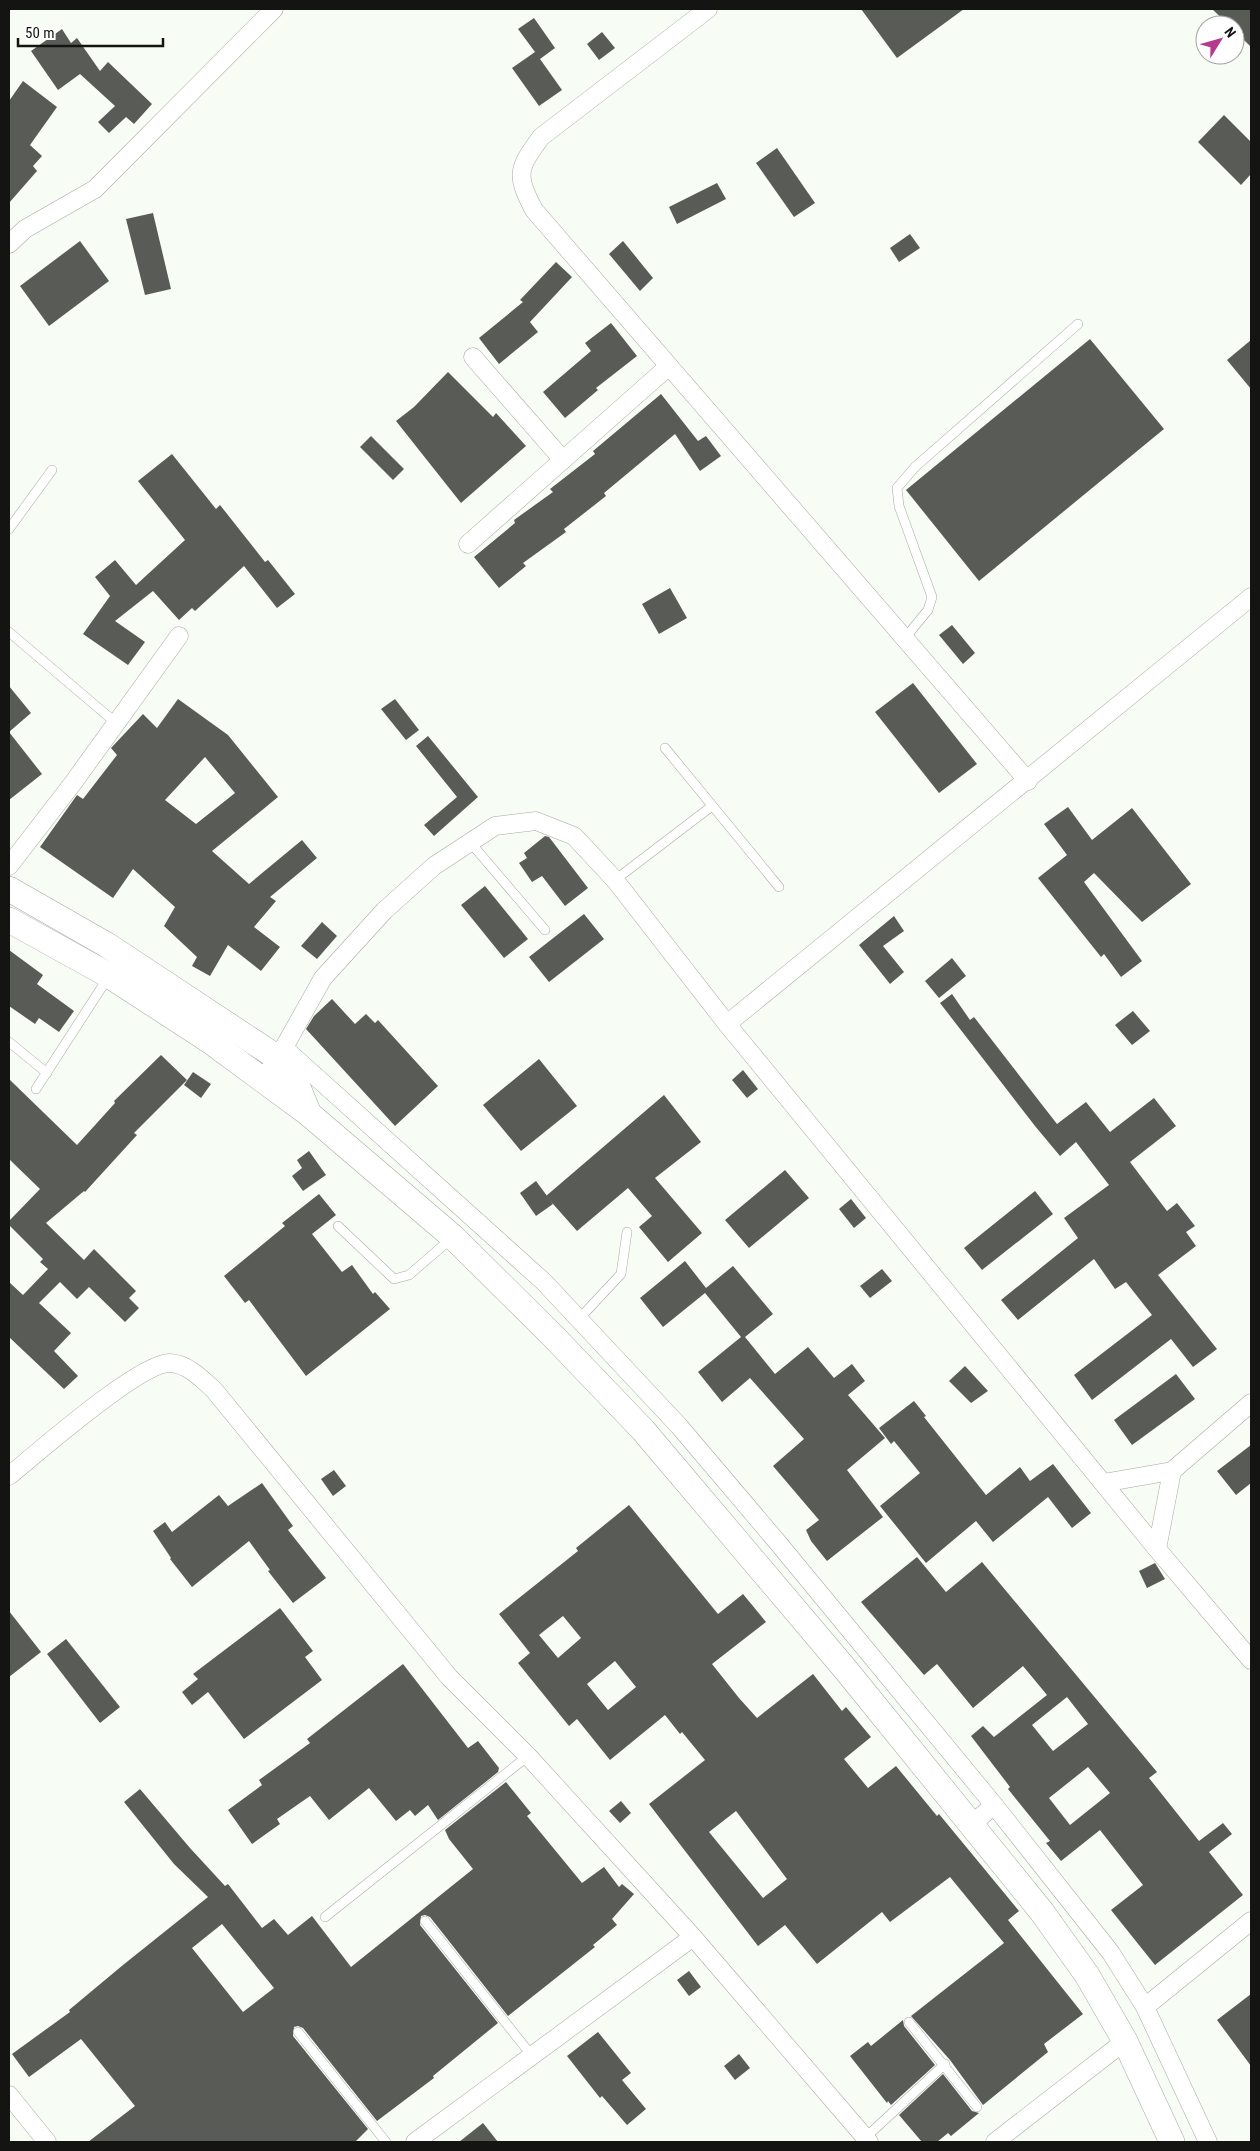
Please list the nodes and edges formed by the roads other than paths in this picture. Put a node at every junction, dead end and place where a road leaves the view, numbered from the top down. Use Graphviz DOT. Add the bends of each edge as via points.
graph roads {
  1 [pos="274,9"];
  2 [pos="708,9"];
  3 [pos="9,244"];
  4 [pos="1078,324"];
  5 [pos="473,358"];
  6 [pos="669,366"];
  7 [pos="564,460"];
  8 [pos="52,470"];
  9 [pos="9,529"];
  10 [pos="468,544"];
  11 [pos="1251,597"];
  12 [pos="9,632"];
  13 [pos="179,636"];
  14 [pos="905,638"];
  15 [pos="116,723"];
  16 [pos="665,748"];
  17 [pos="1028,781"];
  18 [pos="712,806"];
  19 [pos="470,842"];
  20 [pos="9,866"];
  21 [pos="615,880"];
  22 [pos="779,886"];
  23 [pos="9,889"];
  24 [pos="9,920"];
  25 [pos="545,930"];
  26 [pos="110,976"];
  27 [pos="727,1024"];
  28 [pos="9,1042"];
  29 [pos="281,1053"];
  30 [pos="47,1073"];
  31 [pos="262,1080"];
  32 [pos="36,1089"];
  33 [pos="309,1114"];
  34 [pos="338,1226"];
  35 [pos="627,1232"];
  36 [pos="453,1237"];
  37 [pos="579,1320"];
  38 [pos="1251,1403"];
  39 [pos="1172,1471"];
  40 [pos="9,1476"];
  41 [pos="1103,1483"];
  42 [pos="1157,1549"];
  43 [pos="1251,1660"];
  44 [pos="528,1756"];
  45 [pos="994,1805"];
  46 [pos="971,1825"];
  47 [pos="325,1916"];
  48 [pos="425,1921"];
  49 [pos="1251,1921"];
  50 [pos="693,1937"];
  51 [pos="1145,2007"];
  52 [pos="909,2022"];
  53 [pos="298,2032"];
  54 [pos="1126,2041"];
  55 [pos="532,2056"];
  56 [pos="945,2064"];
  57 [pos="9,2095"];
  58 [pos="977,2107"];
  59 [pos="38,2139"];
  60 [pos="867,2140"];
  61 [pos="386,2142"];
  62 [pos="415,2142"];
  63 [pos="995,2142"];
  64 [pos="1172,2142"];
  65 [pos="1208,2142"];
  1 -- 3 [label="street" via="95,189 25,229"];
  2 -- 6 [label="street" via="541,137 523,162 521,186 534,210"];
  4 -- 14 [label="lane" via="915,467 897,488 899,506 932,597 928,610"];
  5 -- 7 [label="street"];
  6 -- 7 [label="street"];
  6 -- 14 [label="street"];
  7 -- 10 [label="street"];
  8 -- 9 [label="lane"];
  11 -- 17 [label="street"];
  12 -- 15 [label="lane"];
  13 -- 15 [label="street"];
  14 -- 17 [label="street"];
  15 -- 20 [label="street"];
  16 -- 18 [label="lane"];
  17 -- 27 [label="street"];
  18 -- 21 [label="lane"];
  18 -- 22 [label="lane"];
  19 -- 21 [label="street" via="495,826 536,821 574,836"];
  19 -- 25 [label="lane"];
  19 -- 29 [label="street" via="434,866 384,911 323,978"];
  21 -- 27 [label="street"];
  23 -- 29 [label="main road" via="107,945"];
  24 -- 26 [label="main road"];
  26 -- 30 [label="lane"];
  26 -- 31 [label="main road" via="210,1041"];
  27 -- 41 [label="street"];
  28 -- 30 [label="lane"];
  29 -- 31 [label="street"];
  29 -- 33 [label="main road"];
  29 -- 37 [label="street" via="537,1275"];
  30 -- 32 [label="lane"];
  31 -- 33 [label="main road"];
  33 -- 36 [label="main road"];
  34 -- 36 [label="lane" via="394,1279 409,1275"];
  35 -- 37 [label="lane" via="621,1274"];
  36 -- 46 [label="main road" via="643,1430 846,1670"];
  37 -- 45 [label="street" via="686,1433"];
  38 -- 39 [label="street"];
  39 -- 41 [label="street"];
  39 -- 42 [label="street"];
  40 -- 44 [label="street" via="142,1372 169,1363 193,1371 214,1390 449,1678"];
  41 -- 42 [label="street"];
  42 -- 43 [label="street"];
  44 -- 47 [label="lane"];
  44 -- 50 [label="street"];
  45 -- 46 [label="street"];
  45 -- 51 [label="street" via="1105,1946"];
  46 -- 54 [label="main road" via="1042,1912 1087,1975"];
  48 -- 55 [label="lane"];
  49 -- 51 [label="street"];
  50 -- 55 [label="street"];
  50 -- 60 [label="street"];
  51 -- 65 [label="street"];
  52 -- 56 [label="lane"];
  53 -- 61 [label="lane"];
  54 -- 63 [label="street"];
  54 -- 64 [label="main road"];
  55 -- 62 [label="street"];
  56 -- 58 [label="lane"];
  56 -- 60 [label="lane"];
  57 -- 59 [label="street"];
}
